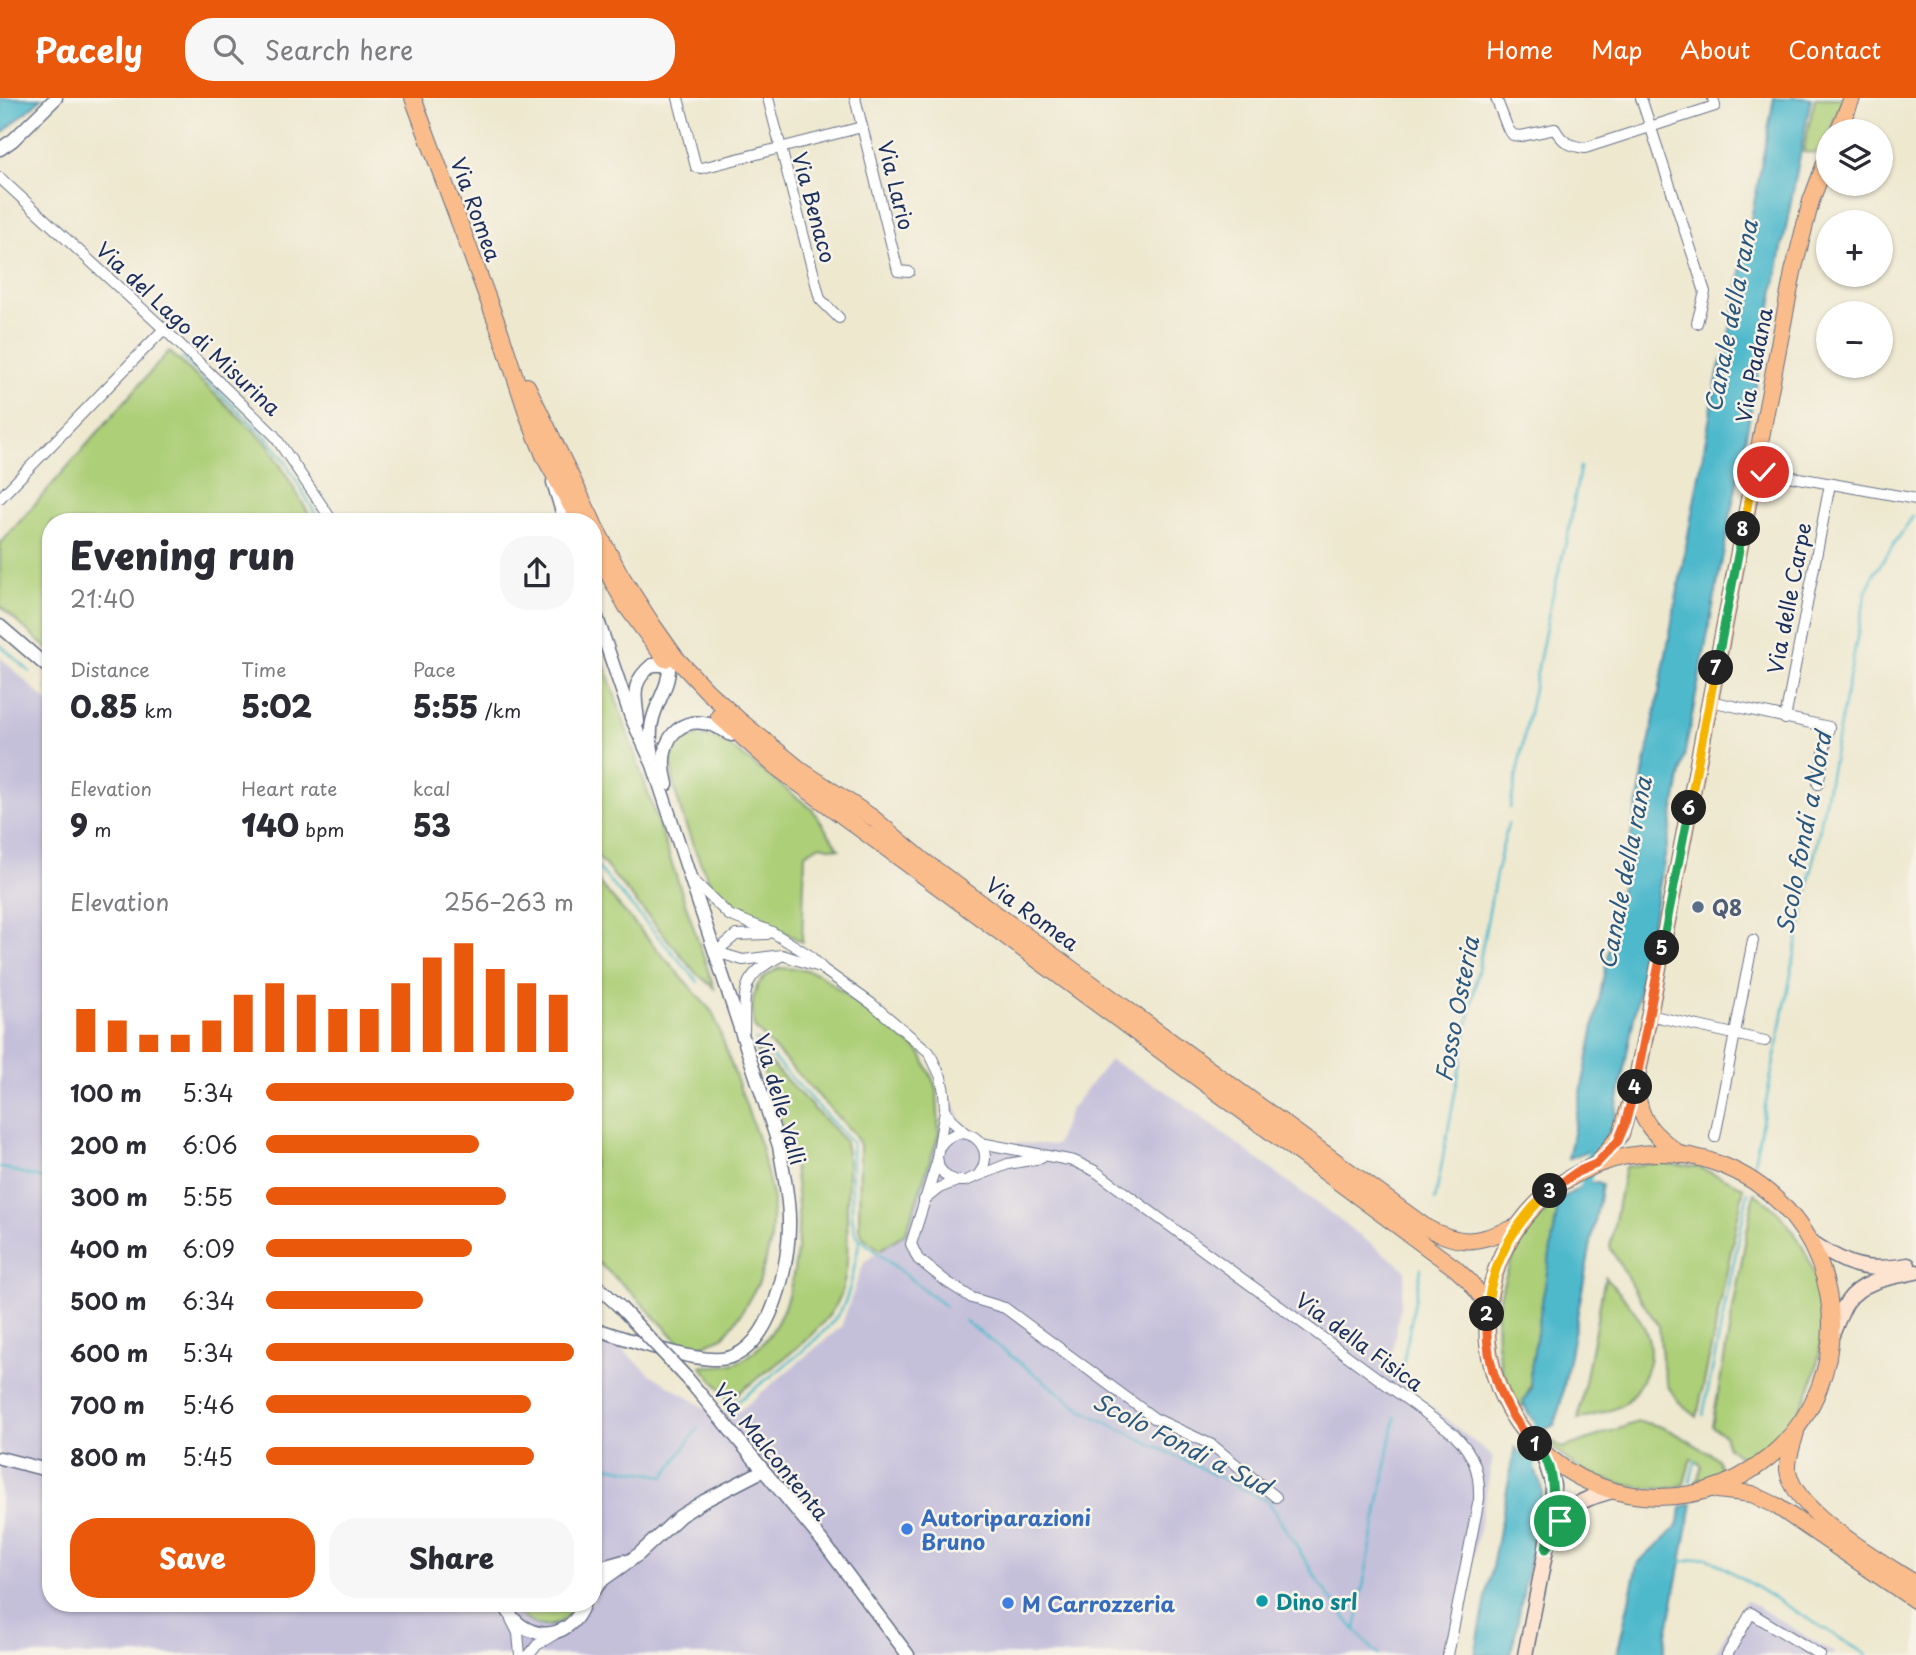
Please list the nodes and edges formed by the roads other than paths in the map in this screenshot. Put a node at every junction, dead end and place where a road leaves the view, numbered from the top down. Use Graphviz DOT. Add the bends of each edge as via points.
graph roads {
  1 [pos="56,98"];
  2 [pos="413,98"];
  3 [pos="678,98"];
  4 [pos="768,98"];
  5 [pos="855,98"];
  6 [pos="1496,98"];
  7 [pos="1642,98"];
  8 [pos="1713,98"];
  9 [pos="1852,98"];
  10 [pos="1843,119"];
  11 [pos="862,127"];
  12 [pos="1651,127"];
  13 [pos="780,148"];
  14 [pos="0,149"];
  15 [pos="0,178"];
  16 [pos="1816,188"];
  17 [pos="909,272"];
  18 [pos="839,318"];
  19 [pos="1697,323"];
  20 [pos="164,329"];
  21 [pos="501,334"];
  22 [pos="547,462"];
  23 [pos="1754,470"];
  24 [pos="1830,484"];
  25 [pos="0,498"];
  26 [pos="1916,499"];
  27 [pos="326,513"];
  28 [pos="562,513"];
  29 [pos="575,513"];
  30 [pos="589,513"];
  31 [pos="602,539"];
  32 [pos="602,563"];
  33 [pos="0,626"];
  34 [pos="602,632"];
  35 [pos="673,661"];
  36 [pos="42,662"];
  37 [pos="1710,701"];
  38 [pos="1785,719"];
  39 [pos="640,736"];
  40 [pos="755,750"];
  41 [pos="653,765"];
  42 [pos="1818,784"];
  43 [pos="674,826"];
  44 [pos="691,878"];
  45 [pos="786,940"];
  46 [pos="1754,940"];
  47 [pos="716,953"];
  48 [pos="782,955"];
  49 [pos="824,970"];
  50 [pos="1649,1015"];
  51 [pos="1735,1034"];
  52 [pos="743,1037"];
  53 [pos="1765,1041"];
  54 [pos="1636,1083"];
  55 [pos="945,1110"];
  56 [pos="965,1133"];
  57 [pos="1715,1137"];
  58 [pos="981,1143"];
  59 [pos="939,1146"];
  60 [pos="1681,1155"];
  61 [pos="1048,1157"];
  62 [pos="937,1161"];
  63 [pos="1596,1164"];
  64 [pos="978,1175"];
  65 [pos="957,1181"];
  66 [pos="924,1200"];
  67 [pos="1517,1227"];
  68 [pos="1810,1241"];
  69 [pos="1916,1263"];
  70 [pos="1916,1272"];
  71 [pos="602,1290"];
  72 [pos="1488,1306"];
  73 [pos="602,1331"];
  74 [pos="1831,1337"];
  75 [pos="1797,1428"];
  76 [pos="1542,1451"];
  77 [pos="0,1458"];
  78 [pos="42,1469"];
  79 [pos="762,1471"];
  80 [pos="1708,1490"];
  81 [pos="1612,1491"];
  82 [pos="1276,1497"];
  83 [pos="1546,1549"];
  84 [pos="635,1558"];
  85 [pos="602,1566"];
  86 [pos="602,1581"];
  87 [pos="1916,1584"];
  88 [pos="1916,1601"];
  89 [pos="508,1612"];
  90 [pos="509,1612"];
  91 [pos="580,1612"];
  92 [pos="559,1632"];
  93 [pos="520,1655"];
  94 [pos="528,1655"];
  95 [pos="908,1655"];
  96 [pos="1448,1655"];
  97 [pos="1525,1655"];
  98 [pos="1727,1655"];
  99 [pos="1819,1655"];
  1 -- 14 [label="street"];
  2 -- 21 [label="main road, Via Romea"];
  3 -- 13 [label="street" via="696,167"];
  4 -- 13 [label="street, Via Benaco"];
  5 -- 11 [label="street, Via Lario"];
  6 -- 12 [label="street" via="1513,135 1555,129 1562,141 1575,147 1585,148"];
  7 -- 12 [label="street"];
  8 -- 12 [label="street" via="1715,106"];
  9 -- 10 [label="main road"];
  11 -- 13 [label="street"];
  11 -- 17 [label="street, Via Lario" via="898,271"];
  12 -- 19 [label="street" via="1705,292"];
  13 -- 18 [label="street, Via Benaco" via="820,299"];
  15 -- 20 [label="street, Via del Lago di Misurina"];
  16 -- 23 [label="main road, Via Padana" via="1795,259"];
  20 -- 25 [label="street"];
  20 -- 27 [label="street, Via del Lago di Misurina" via="274,435"];
  21 -- 22 [label="main road, Via Romea"];
  21 -- 30 [label="main road, Via Romea"];
  22 -- 28 [label="street"];
  22 -- 29 [label="main road, Via Romea"];
  23 -- 24 [label="street"];
  23 -- 37 [label="main road, Via Padana"];
  24 -- 26 [label="street"];
  24 -- 38 [label="street, Via delle Carpe"];
  31 -- 35 [label="main road, Via Romea"];
  32 -- 35 [label="main road, Via Romea" via="627,607"];
  33 -- 36 [label="street"];
  34 -- 39 [label="street, Via delle Valli"];
  35 -- 39 [label="street, Via delle Valli" via="652,665 638,680 635,697"];
  35 -- 40 [label="main road, Via Romea"];
  35 -- 41 [label="street, Via delle Valli" via="650,731"];
  35 -- 67 [label="main road, Via Romea" via="802,771 873,818 925,862 1427,1228 1469,1242"];
  37 -- 38 [label="street"];
  37 -- 50 [label="main road, Via Padana"];
  38 -- 42 [label="street" via="1829,727"];
  39 -- 41 [label="street, Via delle Valli"];
  40 -- 43 [label="street, Via delle Valli" via="709,722 680,727 664,750"];
  40 -- 72 [label="main road, Via Romea" via="1455,1268"];
  41 -- 43 [label="street, Via delle Valli"];
  43 -- 44 [label="street, Via delle Valli"];
  44 -- 45 [label="street" via="729,915"];
  44 -- 47 [label="street, Via delle Valli"];
  45 -- 47 [label="street" via="747,933 730,939"];
  45 -- 49 [label="street"];
  46 -- 51 [label="street"];
  47 -- 48 [label="street" via="743,960"];
  47 -- 52 [label="street, Via delle Valli"];
  48 -- 49 [label="street"];
  48 -- 52 [label="street" via="762,965 748,981"];
  49 -- 55 [label="street" via="929,1052 941,1077"];
  50 -- 51 [label="street"];
  50 -- 54 [label="main road, Via Padana"];
  51 -- 53 [label="street"];
  51 -- 57 [label="street"];
  52 -- 73 [label="street, Via delle Valli" via="779,1146 787,1190 787,1258 771,1311 744,1351 727,1359 703,1359"];
  54 -- 60 [label="main road" via="1642,1115 1650,1129"];
  54 -- 63 [label="main road, Via Padana" via="1621,1135"];
  55 -- 56 [label="street, Via della Fisica"];
  55 -- 59 [label="street"];
  56 -- 58 [label="street, Via della Fisica"];
  56 -- 59 [label="street" via="950,1135"];
  58 -- 61 [label="street, Via della Fisica"];
  58 -- 64 [label="street" via="985,1157"];
  59 -- 62 [label="street"];
  60 -- 63 [label="main road" via="1646,1152"];
  60 -- 68 [label="main road" via="1719,1164 1757,1184 1788,1211"];
  61 -- 64 [label="street, Via della Fisica"];
  61 -- 96 [label="street, Via della Fisica" via="1074,1161 1094,1171 1463,1443 1479,1474 1479,1499"];
  62 -- 65 [label="street" via="944,1174"];
  62 -- 66 [label="street"];
  63 -- 67 [label="main road" via="1560,1183"];
  64 -- 65 [label="street, Via della Fisica"];
  65 -- 66 [label="street, Via della Fisica"];
  66 -- 82 [label="street" via="912,1244 918,1259 972,1297 1005,1308 1154,1418 1212,1446"];
  67 -- 72 [label="main road" via="1497,1264"];
  68 -- 69 [label="main road" via="1857,1268"];
  68 -- 74 [label="main road" via="1828,1290"];
  70 -- 74 [label="main road" via="1880,1279 1856,1292"];
  71 -- 79 [label="street, Via Malcontenta, bridge" via="687,1378"];
  72 -- 76 [label="main road" via="1487,1341 1494,1376 1518,1424"];
  74 -- 75 [label="main road" via="1819,1387"];
  75 -- 80 [label="main road" via="1756,1468"];
  75 -- 87 [label="main road" via="1788,1471 1802,1500"];
  76 -- 81 [label="main road" via="1582,1479"];
  76 -- 83 [label="main road" via="1553,1485"];
  77 -- 78 [label="street"];
  79 -- 84 [label="street" via="692,1508"];
  79 -- 95 [label="street, Via Malcontenta"];
  80 -- 81 [label="main road" via="1670,1497"];
  80 -- 88 [label="main road" via="1739,1491 1765,1499"];
  81 -- 83 [label="main road" via="1569,1508"];
  83 -- 97 [label="main road"];
  84 -- 85 [label="street"];
  84 -- 86 [label="street"];
  89 -- 93 [label="street" via="518,1633"];
  90 -- 92 [label="street" via="532,1632"];
  91 -- 92 [label="street"];
  92 -- 94 [label="street"];
  98 -- 99 [label="street" via="1751,1613"];
}
